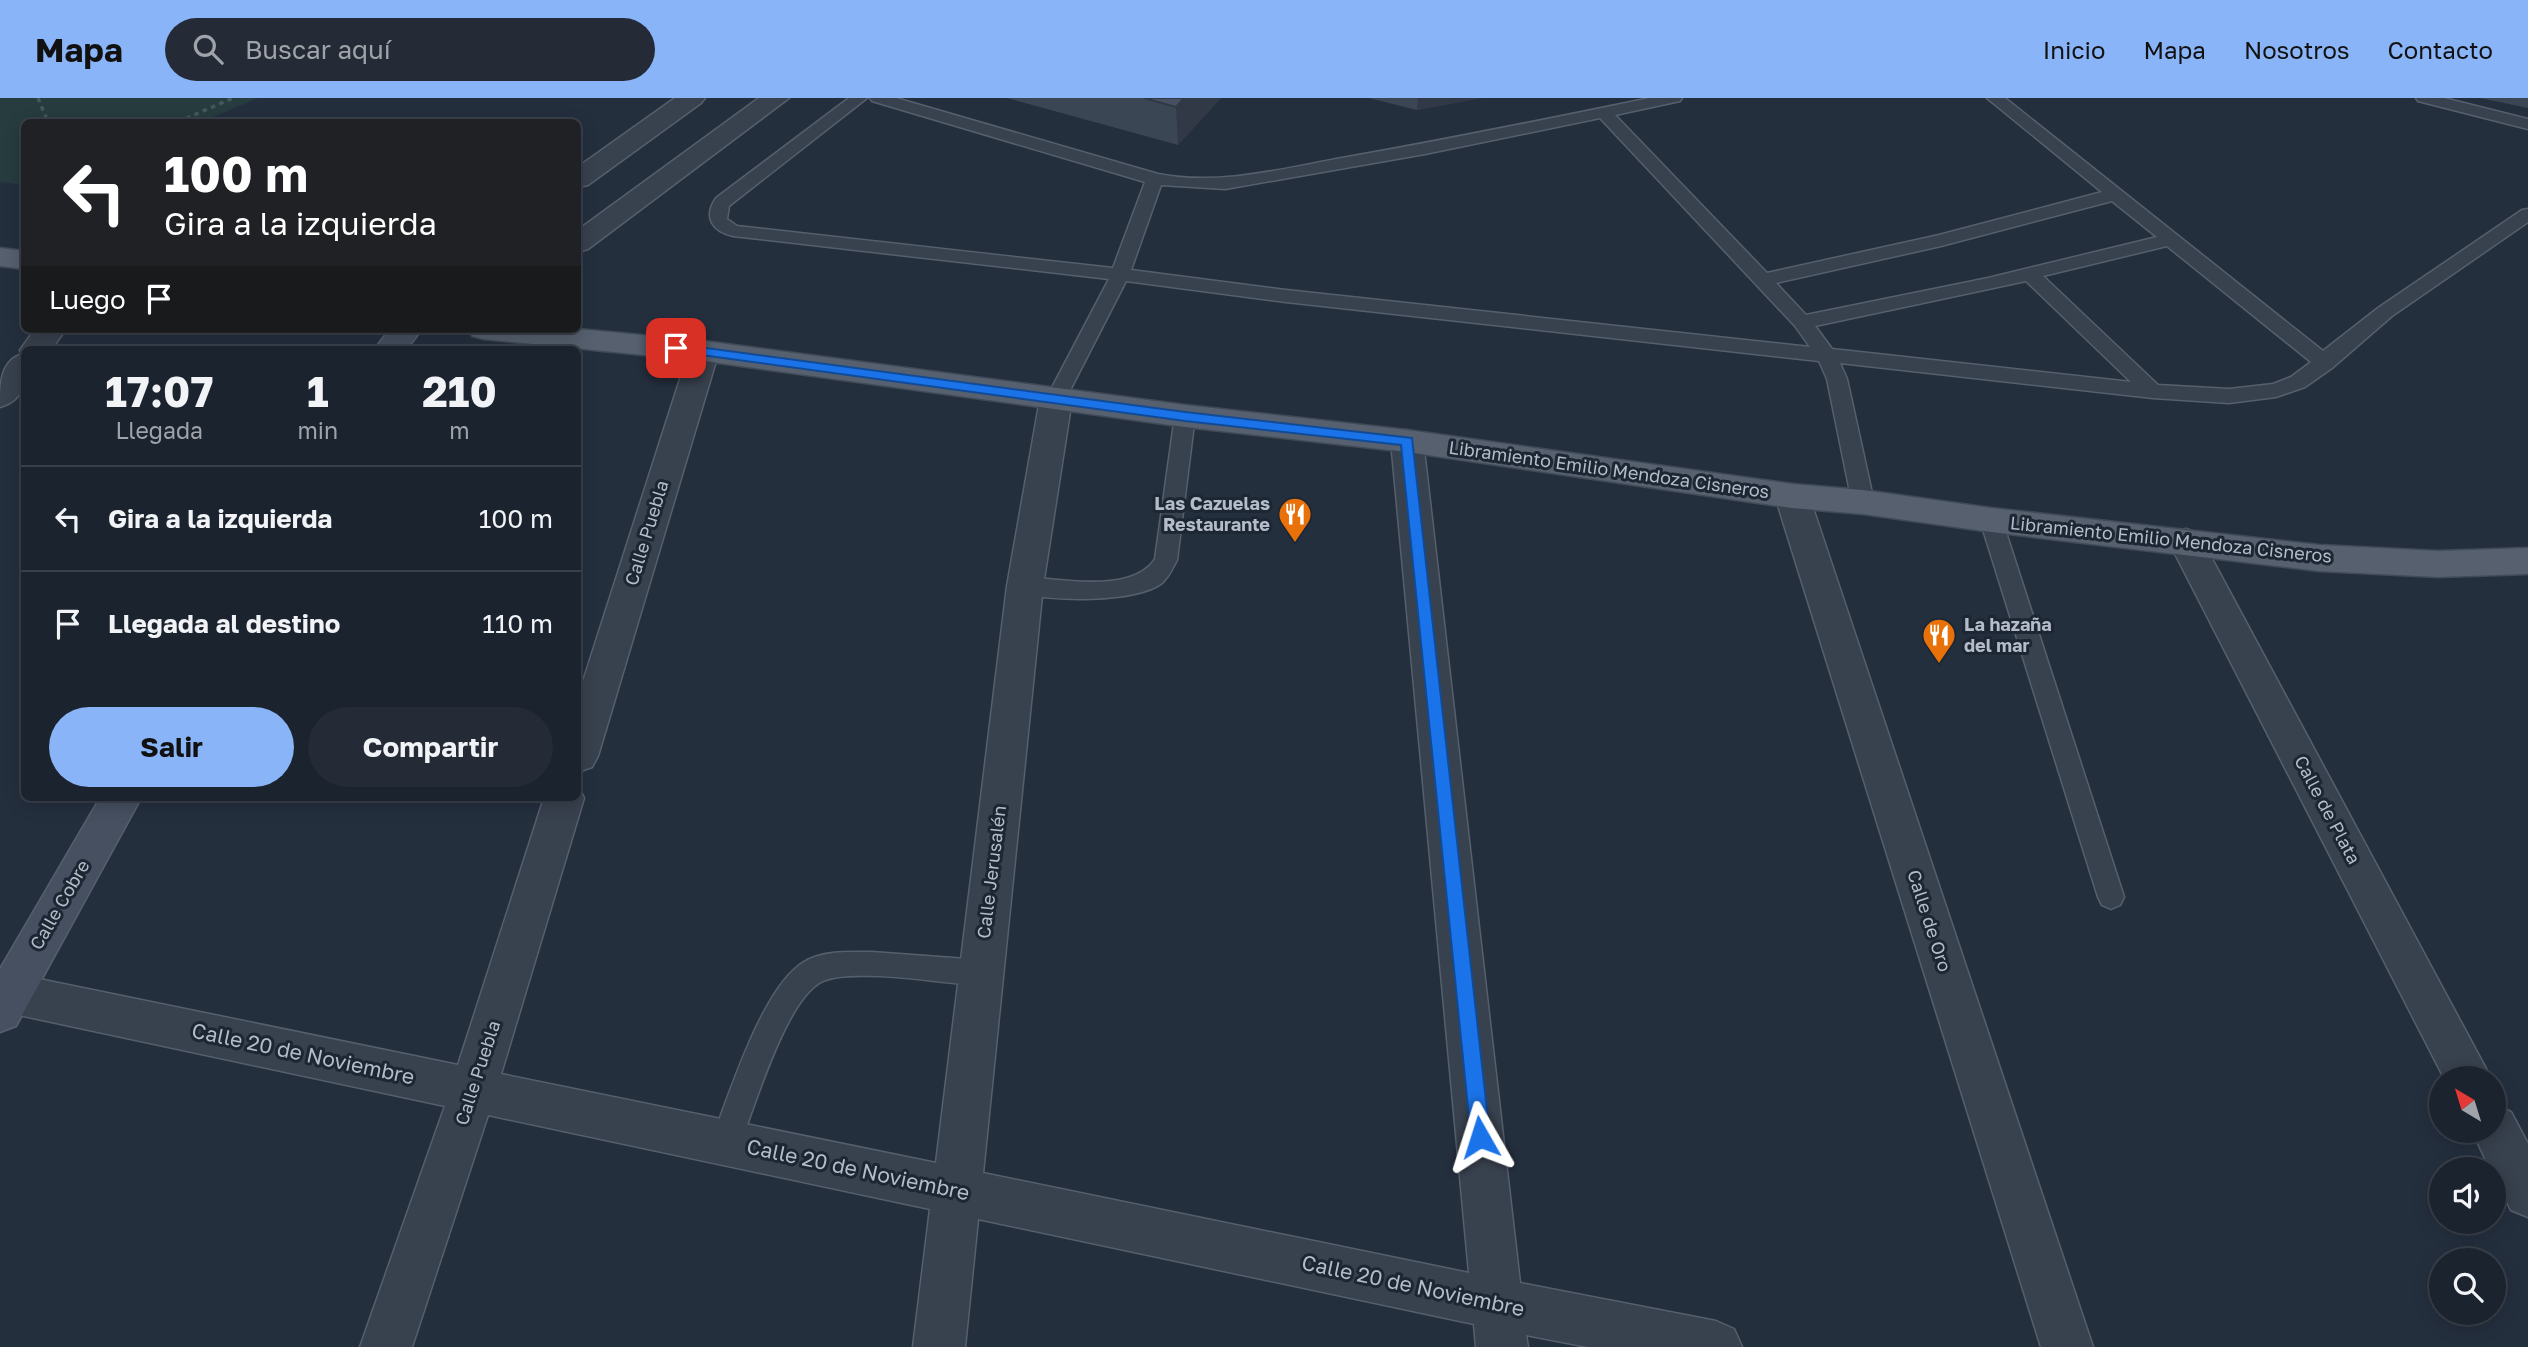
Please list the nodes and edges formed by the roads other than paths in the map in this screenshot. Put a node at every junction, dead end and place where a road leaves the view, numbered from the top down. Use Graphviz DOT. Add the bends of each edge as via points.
graph roads {
  1 [pos="692,98"];
  2 [pos="776,98"];
  3 [pos="859,98"];
  4 [pos="878,98"];
  5 [pos="1674,98"];
  6 [pos="1995,98"];
  7 [pos="2424,98"];
  8 [pos="1603,112"];
  9 [pos="2528,124"];
  10 [pos="581,177"];
  11 [pos="1155,178"];
  12 [pos="2116,194"];
  13 [pos="2528,214"];
  14 [pos="2172,239"];
  15 [pos="581,241"];
  16 [pos="0,257"];
  17 [pos="21,260"];
  18 [pos="2030,274"];
  19 [pos="1120,275"];
  20 [pos="1763,280"];
  21 [pos="1802,322"];
  22 [pos="522,333"];
  23 [pos="704,351"];
  24 [pos="1827,356"];
  25 [pos="2325,363"];
  26 [pos="21,368"];
  27 [pos="2152,391"];
  28 [pos="0,396"];
  29 [pos="1056,399"];
  30 [pos="1185,416"];
  31 [pos="1407,441"];
  32 [pos="1792,496"];
  33 [pos="1863,502"];
  34 [pos="1991,520"];
  35 [pos="2186,542"];
  36 [pos="2528,561"];
  37 [pos="1025,586"];
  38 [pos="581,746"];
  39 [pos="119,801"];
  40 [pos="563,801"];
  41 [pos="2111,897"];
  42 [pos="980,973"];
  43 [pos="3,998"];
  44 [pos="2462,1066"];
  45 [pos="473,1090"];
  46 [pos="726,1142"];
  47 [pos="2502,1143"];
  48 [pos="955,1191"];
  49 [pos="2528,1193"];
  50 [pos="1500,1326"];
  51 [pos="386,1347"];
  52 [pos="939,1347"];
  53 [pos="1716,1347"];
  54 [pos="2067,1347"];
  1 -- 10 [label="street"];
  2 -- 15 [label="street"];
  3 -- 19 [label="lane" via="722,202 716,209 722,226 733,231"];
  4 -- 11 [label="lane"];
  5 -- 8 [label="lane"];
  6 -- 12 [label="lane"];
  7 -- 9 [label="lane"];
  8 -- 11 [label="lane" via="1225,184"];
  8 -- 20 [label="lane"];
  11 -- 19 [label="lane"];
  12 -- 14 [label="lane"];
  12 -- 20 [label="lane"];
  13 -- 25 [label="lane" via="2385,312"];
  14 -- 18 [label="lane"];
  14 -- 25 [label="lane"];
  16 -- 17 [label="main road"];
  18 -- 21 [label="lane"];
  18 -- 27 [label="lane"];
  19 -- 24 [label="lane"];
  19 -- 29 [label="lane"];
  20 -- 21 [label="lane"];
  21 -- 24 [label="lane"];
  22 -- 23 [label="main road, Libramiento Emilio Mendoza Cisneros"];
  23 -- 29 [label="main road, Libramiento Emilio Mendoza Cisneros"];
  23 -- 38 [label="street, Calle Puebla"];
  24 -- 27 [label="lane"];
  24 -- 33 [label="lane" via="1845,410"];
  25 -- 27 [label="lane" via="2298,382 2250,394"];
  26 -- 28 [label="street"];
  29 -- 30 [label="main road, Libramiento Emilio Mendoza Cisneros"];
  29 -- 37 [label="street, Calle Jerusalén"];
  30 -- 31 [label="main road, Libramiento Emilio Mendoza Cisneros"];
  30 -- 37 [label="lane" via="1166,560 1154,577 1116,589"];
  31 -- 32 [label="main road, Libramiento Emilio Mendoza Cisneros"];
  31 -- 50 [label="street"];
  32 -- 33 [label="main road, Libramiento Emilio Mendoza Cisneros"];
  32 -- 54 [label="street, Calle de Oro"];
  33 -- 34 [label="main road, Libramiento Emilio Mendoza Cisneros"];
  34 -- 35 [label="main road, Libramiento Emilio Mendoza Cisneros"];
  34 -- 41 [label="lane"];
  35 -- 36 [label="main road, Libramiento Emilio Mendoza Cisneros" via="2319,558 2438,564"];
  35 -- 44 [label="street, Calle de Plata"];
  37 -- 42 [label="street, Calle Jerusalén"];
  39 -- 43 [label="main road, Calle Cobre"];
  40 -- 45 [label="street, Calle Puebla"];
  42 -- 46 [label="lane" via="841,964 814,971 797,983 780,1009"];
  42 -- 48 [label="street, Calle Jerusalén"];
  43 -- 45 [label="street, Calle 20 de Noviembre"];
  45 -- 46 [label="street, Calle 20 de Noviembre"];
  45 -- 51 [label="street, Calle Puebla"];
  46 -- 48 [label="street, Calle 20 de Noviembre"];
  47 -- 49 [label="street"];
  48 -- 50 [label="street, Calle 20 de Noviembre"];
  48 -- 52 [label="street, Calle Jerusalén"];
  50 -- 53 [label="street, Calle 20 de Noviembre"];
}
